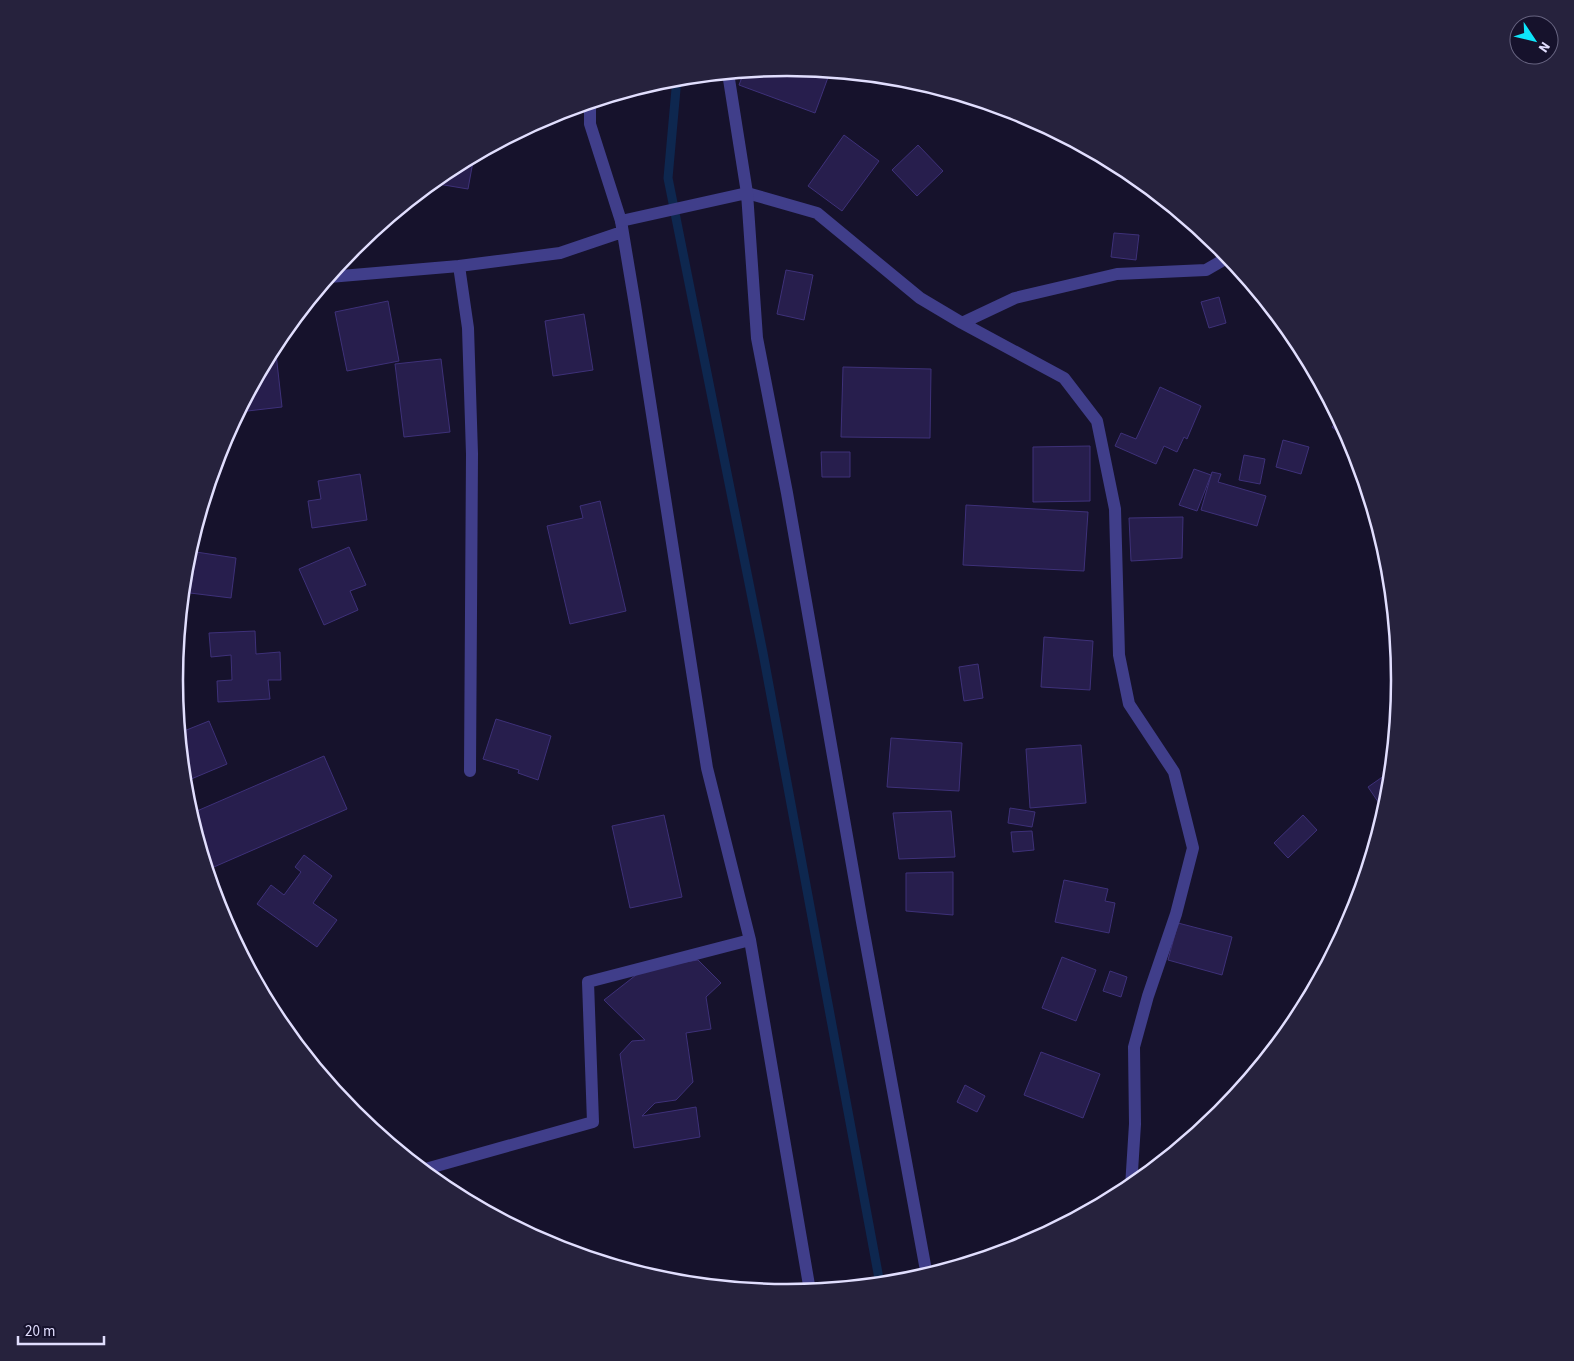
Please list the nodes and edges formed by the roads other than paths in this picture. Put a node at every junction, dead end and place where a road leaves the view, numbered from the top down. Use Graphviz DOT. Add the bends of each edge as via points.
graph roads {
  1 [pos="729,79"];
  2 [pos="590,109"];
  3 [pos="745,194"];
  4 [pos="622,226"];
  5 [pos="1221,261"];
  6 [pos="459,266"];
  7 [pos="338,276"];
  8 [pos="962,323"];
  9 [pos="470,771"];
  10 [pos="750,940"];
  11 [pos="430,1168"];
  12 [pos="1132,1177"];
  13 [pos="926,1268"];
  14 [pos="809,1284"];
  1 -- 3 [label="street"];
  2 -- 4 [label="street" via="590,124"];
  3 -- 4 [label="street" via="646,215"];
  3 -- 8 [label="street" via="817,213 920,298"];
  3 -- 13 [label="street" via="757,338"];
  4 -- 6 [label="street" via="560,253"];
  4 -- 10 [label="street" via="707,768"];
  5 -- 8 [label="street" via="1206,270 1117,274 1015,298"];
  6 -- 7 [label="street"];
  6 -- 9 [label="street" via="468,328 472,454"];
  8 -- 12 [label="street" via="1064,378 1098,421 1115,508 1119,656 1129,704 1174,772 1193,848 1134,1047"];
  10 -- 11 [label="street" via="588,982 593,1122"];
  10 -- 14 [label="street"];
}
